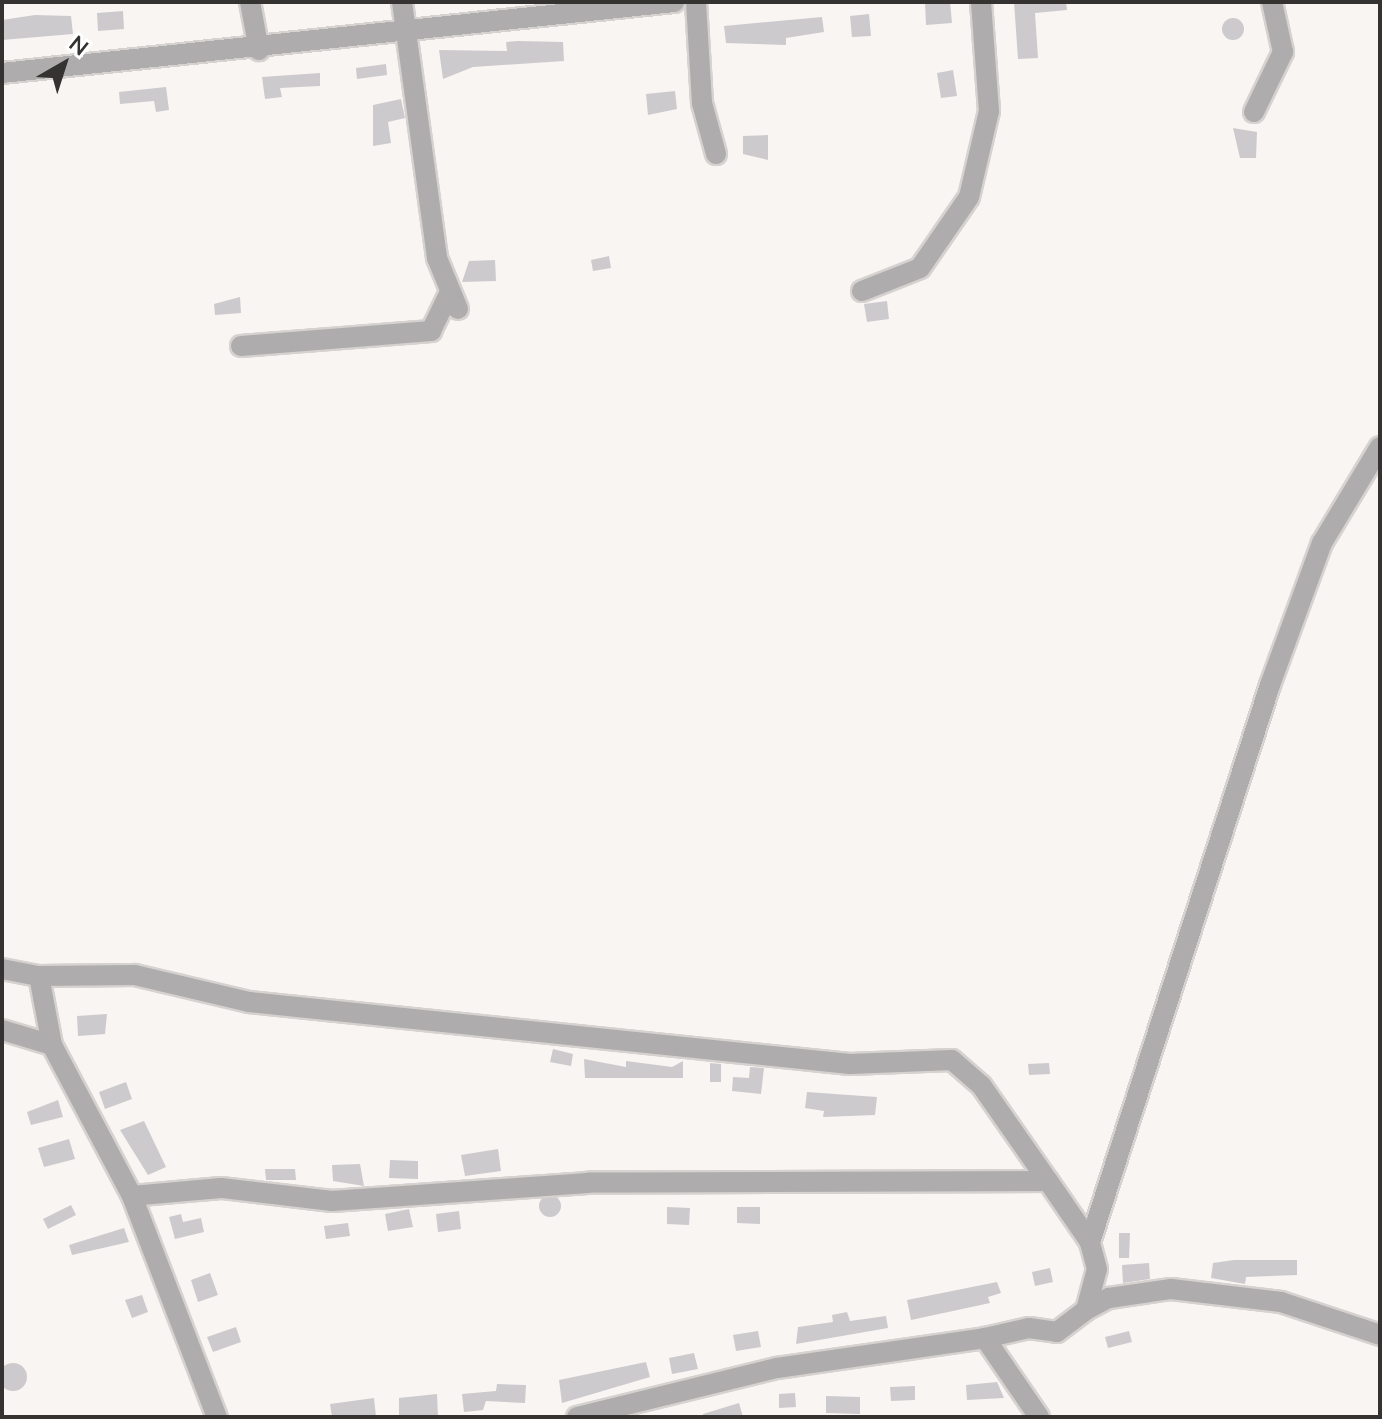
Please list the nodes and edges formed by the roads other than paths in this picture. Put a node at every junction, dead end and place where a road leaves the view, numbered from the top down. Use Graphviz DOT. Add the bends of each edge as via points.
graph roads {
  1 [pos="250,2"];
  2 [pos="402,2"];
  3 [pos="674,2"];
  4 [pos="696,2"];
  5 [pos="981,2"];
  6 [pos="1272,2"];
  7 [pos="407,35"];
  8 [pos="259,50"];
  9 [pos="2,73"];
  10 [pos="1254,112"];
  11 [pos="716,154"];
  12 [pos="862,291"];
  13 [pos="241,346"];
  14 [pos="1380,447"];
  15 [pos="2,969"];
  16 [pos="39,976"];
  17 [pos="2,1030"];
  18 [pos="52,1045"];
  19 [pos="1048,1181"];
  20 [pos="132,1196"];
  21 [pos="1090,1242"];
  22 [pos="1086,1310"];
  23 [pos="1380,1335"];
  24 [pos="985,1338"];
  25 [pos="217,1417"];
  26 [pos="577,1417"];
  27 [pos="1039,1417"];
  1 -- 8 [label="street"];
  2 -- 7 [label="street"];
  3 -- 7 [label="street"];
  4 -- 11 [label="street" via="702,103"];
  5 -- 12 [label="street" via="989,111 969,197 920,268"];
  6 -- 10 [label="street" via="1283,52"];
  7 -- 8 [label="street"];
  7 -- 13 [label="street" via="437,258 454,302 431,331"];
  8 -- 9 [label="street"];
  14 -- 21 [label="street" via="1322,543 1270,685"];
  15 -- 16 [label="street"];
  16 -- 18 [label="street"];
  16 -- 19 [label="street" via="135,975 249,1002 850,1064 952,1060 981,1085"];
  17 -- 18 [label="street"];
  18 -- 20 [label="street"];
  19 -- 20 [label="street" via="588,1183 332,1201 221,1188"];
  19 -- 21 [label="street"];
  20 -- 25 [label="street"];
  21 -- 22 [label="street" via="1097,1269"];
  22 -- 23 [label="street" via="1109,1298 1171,1289 1281,1302"];
  22 -- 24 [label="street" via="1057,1332 1029,1328"];
  24 -- 26 [label="street" via="777,1368"];
  24 -- 27 [label="street"];
}
